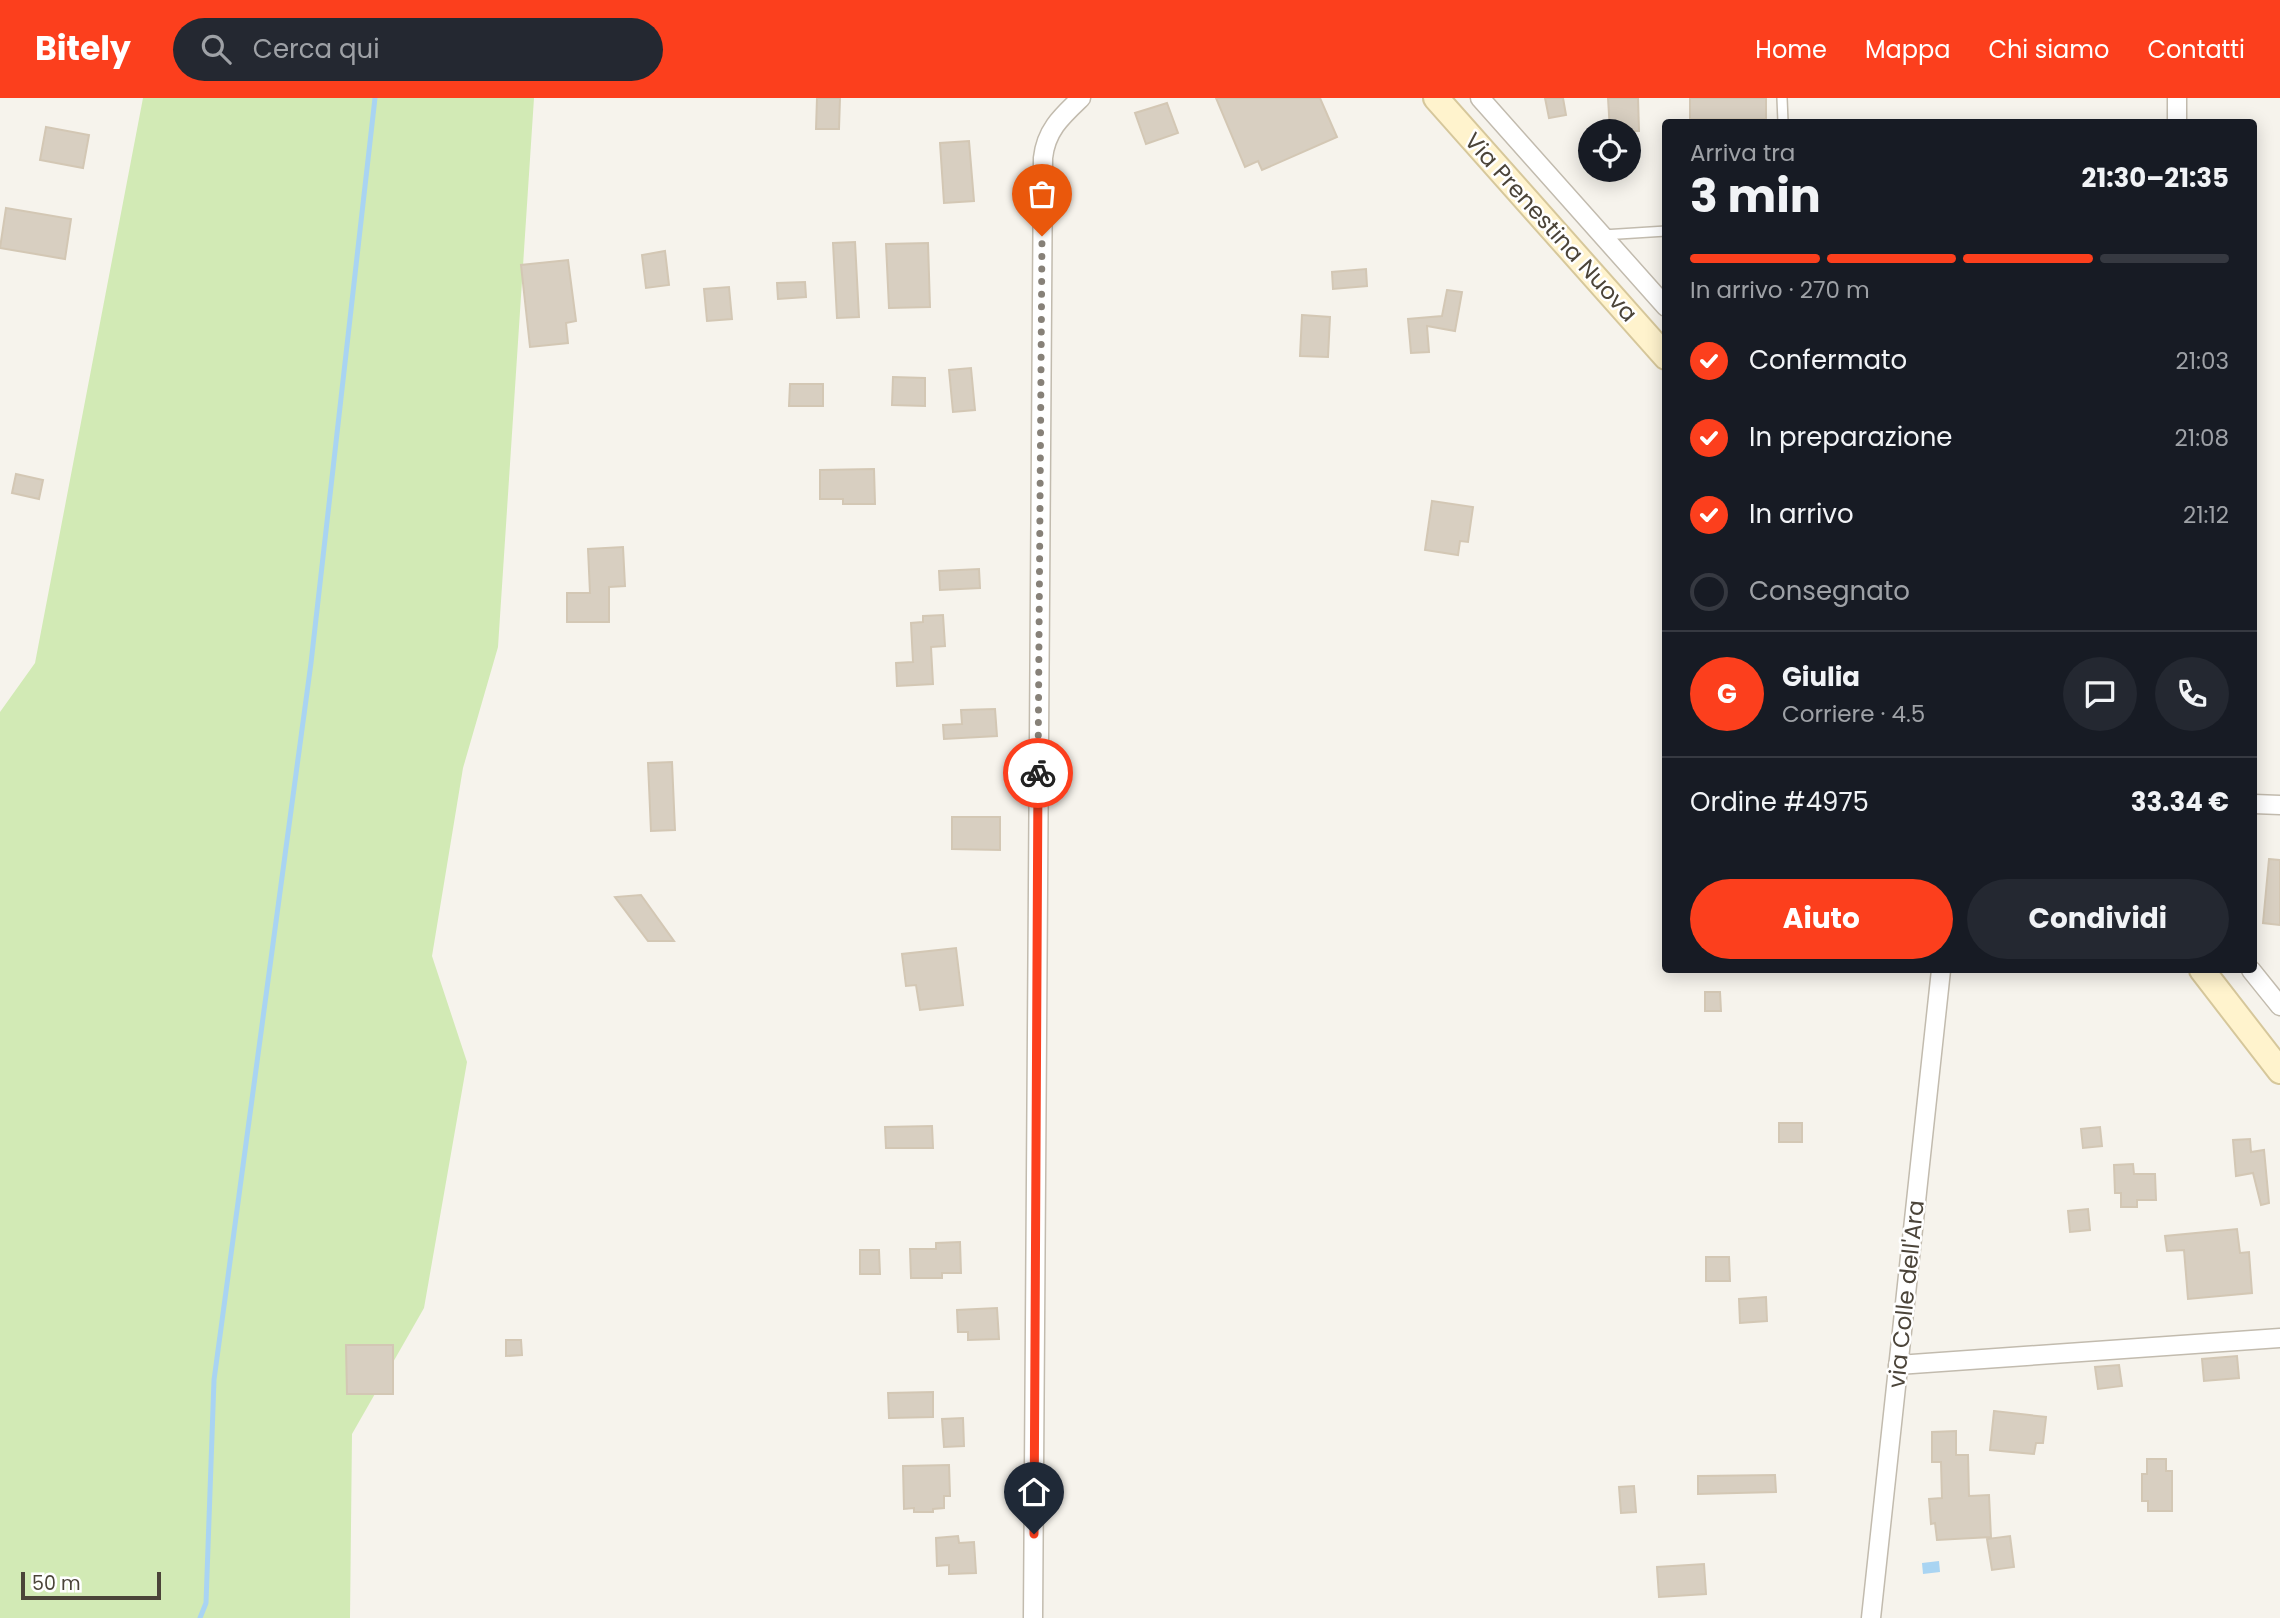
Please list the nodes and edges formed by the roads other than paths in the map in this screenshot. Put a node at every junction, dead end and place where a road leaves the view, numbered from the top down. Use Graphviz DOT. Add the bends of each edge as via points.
graph roads {
  1 [pos="1081,98"];
  2 [pos="1436,98"];
  3 [pos="1480,98"];
  4 [pos="1782,98"];
  5 [pos="2176,98"];
  6 [pos="1783,119"];
  7 [pos="2177,119"];
  8 [pos="1662,231"];
  9 [pos="1603,235"];
  10 [pos="1662,302"];
  11 [pos="1662,352"];
  12 [pos="2257,803"];
  13 [pos="2280,805"];
  14 [pos="1941,973"];
  15 [pos="2204,973"];
  16 [pos="2253,973"];
  17 [pos="2280,1006"];
  18 [pos="2280,1071"];
  19 [pos="2280,1338"];
  20 [pos="1898,1365"];
  21 [pos="1033,1618"];
  22 [pos="1871,1618"];
  1 -- 21 [label="street" via="1053,126 1043,158"];
  2 -- 11 [label="main road, Via Prenestina Nuova"];
  3 -- 9 [label="street"];
  4 -- 6 [label="lane"];
  5 -- 7 [label="street"];
  8 -- 9 [label="lane"];
  9 -- 10 [label="street"];
  12 -- 13 [label="street"];
  14 -- 20 [label="street, via Colle dell'Ara"];
  15 -- 18 [label="main road"];
  16 -- 17 [label="street"];
  19 -- 20 [label="street"];
  20 -- 22 [label="street, via Colle dell'Ara"];
}
